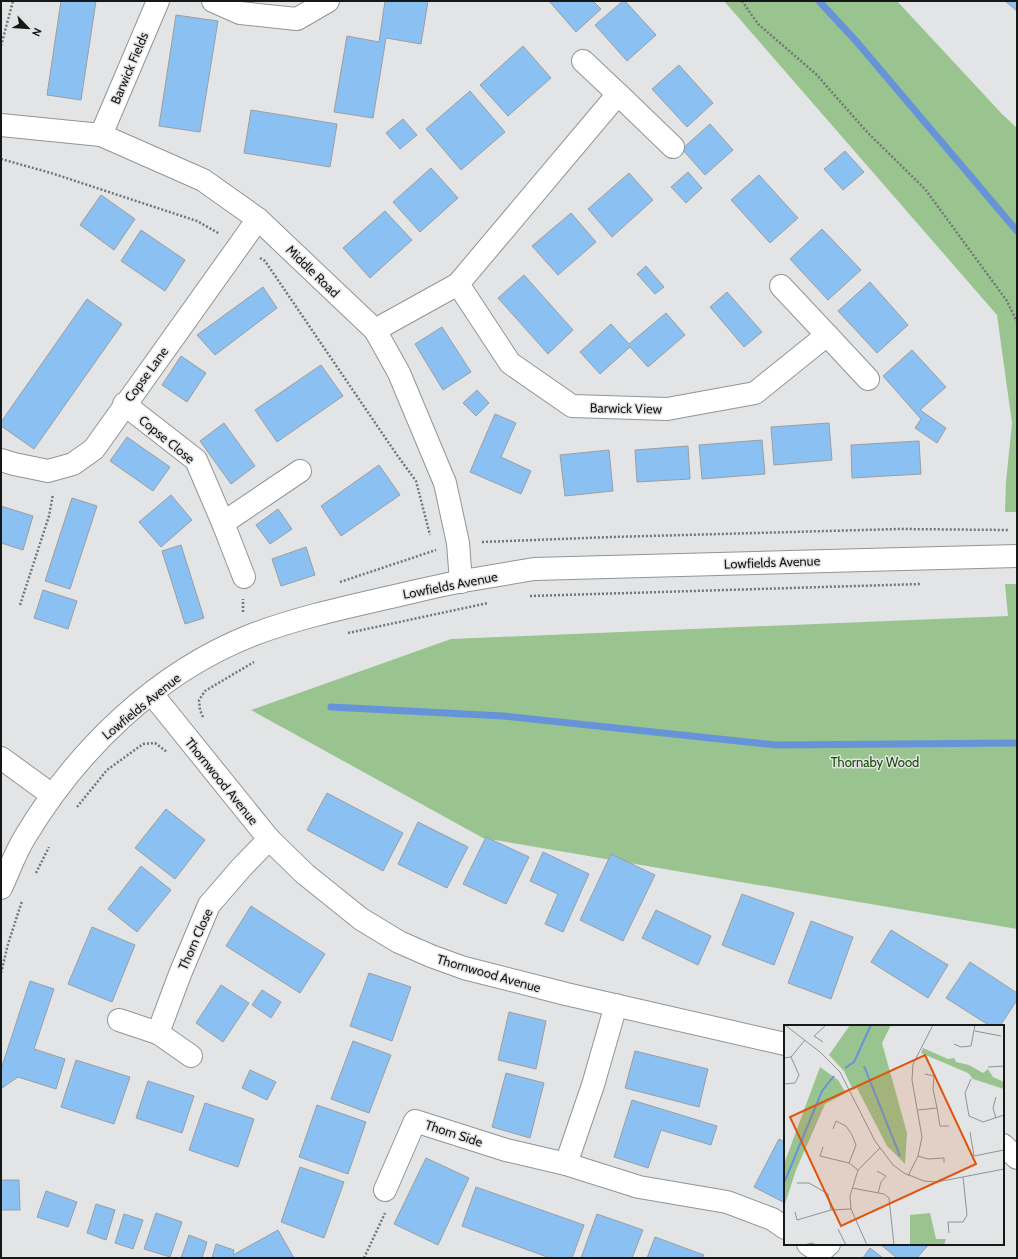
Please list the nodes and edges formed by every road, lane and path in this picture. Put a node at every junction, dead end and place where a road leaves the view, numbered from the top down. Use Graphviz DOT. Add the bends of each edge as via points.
graph roads {
  1 [pos="13,1"];
  2 [pos="158,1"];
  3 [pos="213,1"];
  4 [pos="328,1"];
  5 [pos="742,1"];
  6 [pos="1,46"];
  7 [pos="583,61"];
  8 [pos="618,94"];
  9 [pos="1,125"];
  10 [pos="101,135"];
  11 [pos="673,147"];
  12 [pos="1,159"];
  13 [pos="258,219"];
  14 [pos="240,245"];
  15 [pos="458,284"];
  16 [pos="781,286"];
  17 [pos="1017,322"];
  18 [pos="375,330"];
  19 [pos="827,335"];
  20 [pos="868,379"];
  21 [pos="124,404"];
  22 [pos="1,460"];
  23 [pos="48,471"];
  24 [pos="300,471"];
  25 [pos="223,523"];
  26 [pos="430,537"];
  27 [pos="432,544"];
  28 [pos="434,551"];
  29 [pos="1017,556"];
  30 [pos="244,577"];
  31 [pos="461,582"];
  32 [pos="922,584"];
  33 [pos="526,596"];
  34 [pos="495,602"];
  35 [pos="20,605"];
  36 [pos="346,634"];
  37 [pos="251,636"];
  38 [pos="257,661"];
  39 [pos="152,694"];
  40 [pos="204,720"];
  41 [pos="195,747"];
  42 [pos="1,758"];
  43 [pos="52,795"];
  44 [pos="73,811"];
  45 [pos="269,839"];
  46 [pos="51,843"];
  47 [pos="34,877"];
  48 [pos="1,888"];
  49 [pos="23,897"];
  50 [pos="1,973"];
  51 [pos="616,1005"];
  52 [pos="119,1020"];
  53 [pos="158,1033"];
  54 [pos="784,1044"];
  55 [pos="191,1056"];
  56 [pos="1004,1146"];
  57 [pos="1017,1158"];
  58 [pos="566,1164"];
  59 [pos="385,1190"];
  60 [pos="784,1227"];
  61 [pos="364,1258"];
  1 -- 6 [label="path"];
  2 -- 10 [label="street, Barwick Fields"];
  3 -- 4 [label="street" via="240,13 297,19"];
  5 -- 17 [label="path" via="758,24 816,74 867,132 925,189 1007,300"];
  7 -- 8 [label="street"];
  8 -- 11 [label="street"];
  8 -- 15 [label="street"];
  9 -- 10 [label="street, Middle Road"];
  10 -- 13 [label="street, Middle Road" via="204,180"];
  12 -- 14 [label="path" via="197,221"];
  13 -- 14 [label="street, Copse Lane"];
  13 -- 18 [label="street, Middle Road"];
  14 -- 21 [label="street, Copse Lane"];
  14 -- 26 [label="path" via="265,261 416,481"];
  15 -- 18 [label="street"];
  15 -- 19 [label="street, Barwick View" via="510,363 572,406 667,409 754,393"];
  16 -- 19 [label="street"];
  18 -- 31 [label="street, Middle Road" via="399,373 445,483 458,543"];
  19 -- 20 [label="street"];
  21 -- 23 [label="street, Copse Lane" via="94,449 73,464"];
  21 -- 25 [label="street, Copse Close" via="196,460"];
  22 -- 23 [label="street, Copse Lane"];
  23 -- 35 [label="path" via="53,490 49,516"];
  24 -- 25 [label="street"];
  25 -- 30 [label="street, Copse Close"];
  27 -- 28 [label="path"];
  29 -- 31 [label="street, Lowfields Avenue" via="534,569"];
  30 -- 37 [label="path" via="242,614"];
  31 -- 37 [label="street, Lowfields Avenue" via="287,623"];
  32 -- 33 [label="path"];
  34 -- 36 [label="path"];
  37 -- 39 [label="street, Lowfields Avenue" via="213,654"];
  38 -- 40 [label="path" via="205,691 200,700"];
  39 -- 41 [label="street, Thornwood Avenue"];
  39 -- 43 [label="street, Lowfields Avenue" via="117,722 84,755"];
  41 -- 44 [label="path" via="176,763 155,743 143,744 107,770"];
  41 -- 45 [label="street, Thornwood Avenue"];
  42 -- 43 [label="street"];
  43 -- 48 [label="street, Lowfields Avenue" via="24,839"];
  45 -- 51 [label="street, Thornwood Avenue" via="305,874 361,919 399,942 464,968"];
  45 -- 53 [label="street, Thorn Close" via="209,905"];
  46 -- 47 [label="path"];
  49 -- 50 [label="path"];
  51 -- 54 [label="street, Thornwood Avenue"];
  51 -- 58 [label="street" via="593,1085"];
  52 -- 53 [label="street"];
  53 -- 55 [label="street"];
  56 -- 57 [label="street"];
  58 -- 59 [label="street, Thorn Side" via="506,1150 415,1121"];
  58 -- 60 [label="street, Thorn Side" via="640,1187 727,1202 772,1219"];
  59 -- 61 [label="path" via="392,1198"];
}
